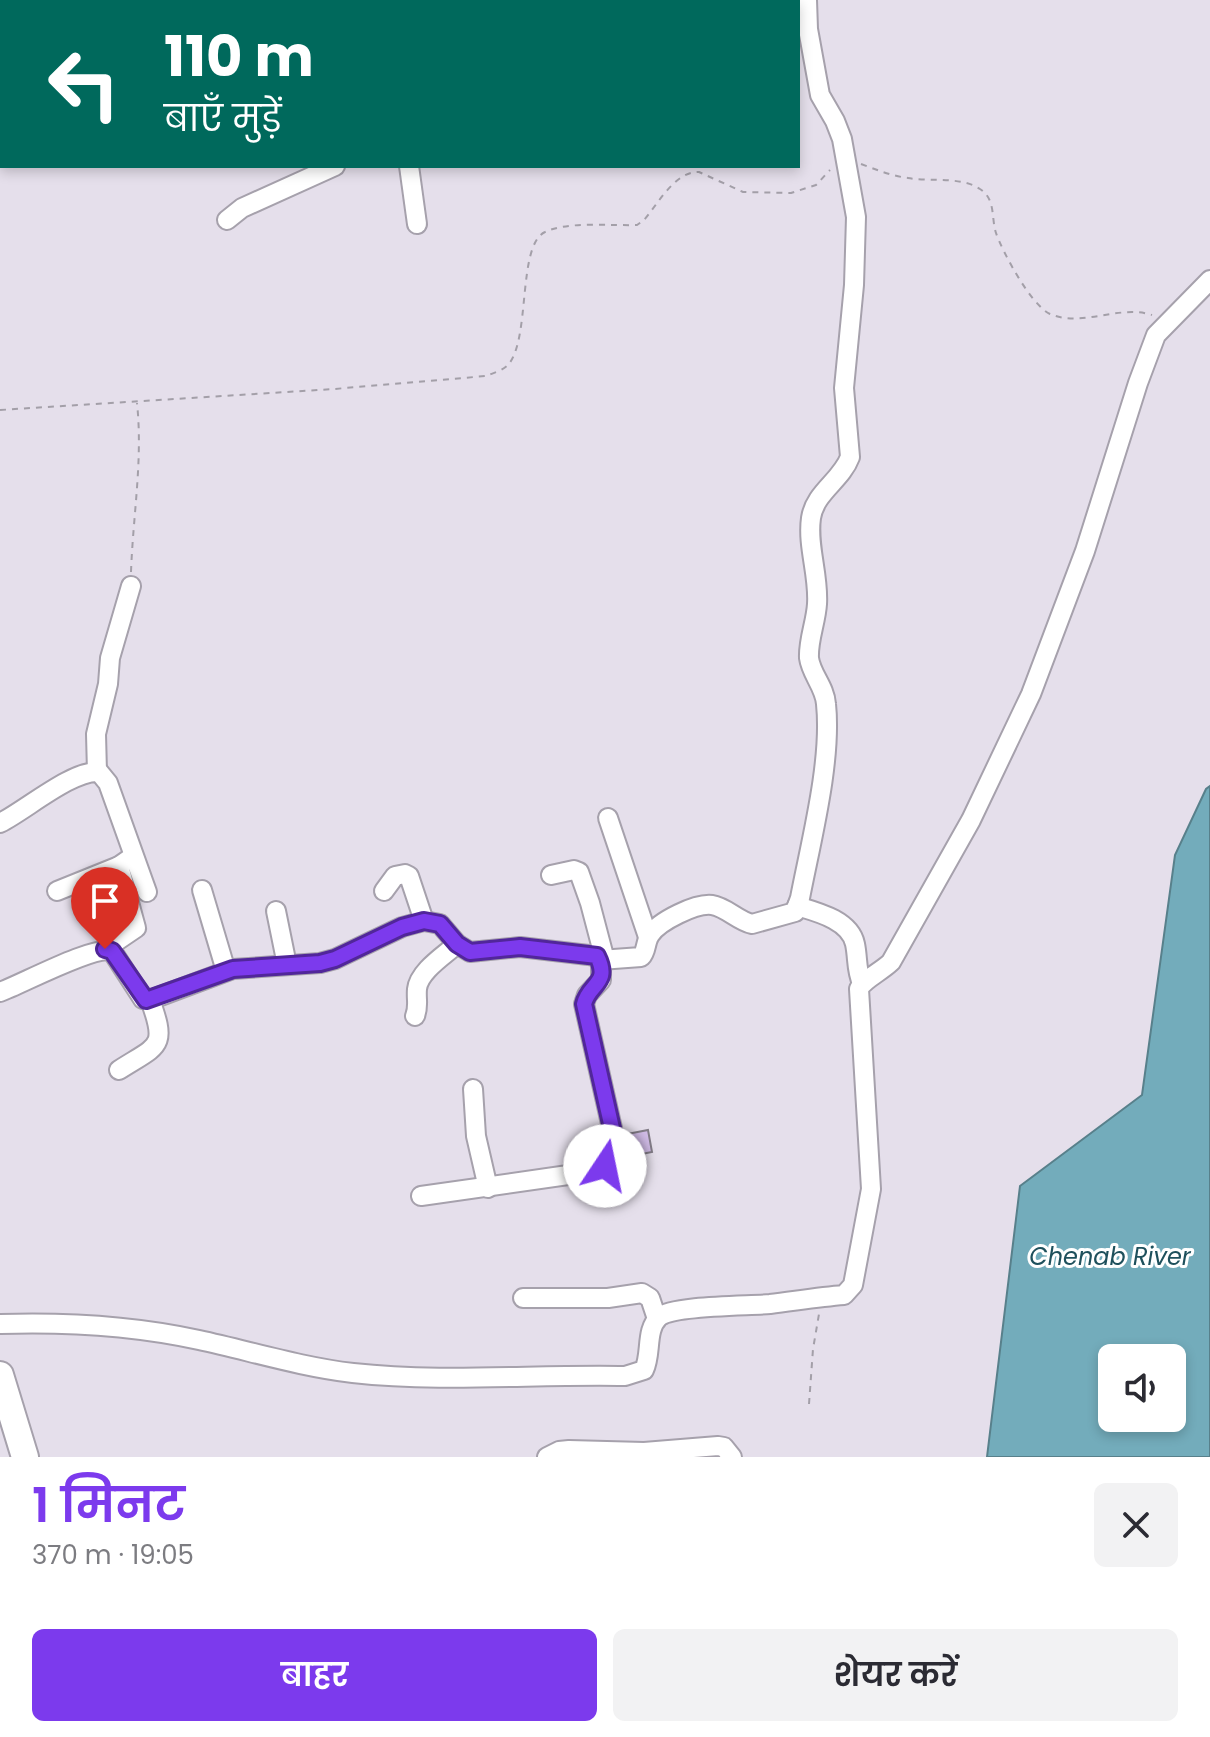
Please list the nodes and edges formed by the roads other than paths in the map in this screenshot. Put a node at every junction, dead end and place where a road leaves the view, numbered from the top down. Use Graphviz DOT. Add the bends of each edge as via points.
graph roads {
  1 [pos="807,0"];
  2 [pos="331,168"];
  3 [pos="409,168"];
  4 [pos="227,220"];
  5 [pos="417,224"];
  6 [pos="1210,280"];
  7 [pos="131,586"];
  8 [pos="97,772"];
  9 [pos="608,818"];
  10 [pos="0,823"];
  11 [pos="127,860"];
  12 [pos="551,875"];
  13 [pos="202,890"];
  14 [pos="57,891"];
  15 [pos="384,891"];
  16 [pos="147,892"];
  17 [pos="797,906"];
  18 [pos="276,911"];
  19 [pos="424,921"];
  20 [pos="648,937"];
  21 [pos="457,944"];
  22 [pos="105,949"];
  23 [pos="602,960"];
  24 [pos="287,965"];
  25 [pos="226,971"];
  26 [pos="862,983"];
  27 [pos="0,992"];
  28 [pos="150,1000"];
  29 [pos="415,1016"];
  30 [pos="119,1070"];
  31 [pos="473,1089"];
  32 [pos="488,1188"];
  33 [pos="421,1196"];
  34 [pos="523,1298"];
  35 [pos="657,1319"];
  36 [pos="0,1324"];
  37 [pos="0,1375"];
  38 [pos="25,1457"];
  39 [pos="547,1457"];
  40 [pos="732,1457"];
  1 -- 17 [label="street" via="820,95 835,121 856,217 844,388 850,457 815,505 811,520 817,605 809,658 824,691 827,721 822,782"];
  2 -- 4 [label="street"];
  3 -- 5 [label="street"];
  6 -- 26 [label="street" via="1156,335 1031,694 971,820 891,962"];
  7 -- 8 [label="street" via="96,734"];
  8 -- 10 [label="street" via="74,778"];
  8 -- 11 [label="street" via="108,783"];
  9 -- 20 [label="street"];
  11 -- 14 [label="street"];
  11 -- 16 [label="street"];
  11 -- 22 [label="street" via="136,928"];
  12 -- 23 [label="street" via="579,872"];
  13 -- 25 [label="street"];
  15 -- 19 [label="street" via="395,876 409,876"];
  17 -- 20 [label="street" via="786,917 752,924 715,906 698,907"];
  17 -- 26 [label="street" via="835,920 850,933"];
  18 -- 24 [label="street"];
  19 -- 21 [label="street" via="440,924"];
  19 -- 24 [label="street" via="335,959"];
  20 -- 23 [label="street" via="641,957"];
  21 -- 23 [label="street" via="470,952 520,947 593,954"];
  21 -- 29 [label="street" via="421,979"];
  22 -- 27 [label="street"];
  22 -- 28 [label="street" via="112,951 143,999"];
  23 -- 32 [label="street" via="601,980 584,1004 616,1155 605,1166 582,1173"];
  24 -- 25 [label="street"];
  25 -- 28 [label="street"];
  26 -- 35 [label="street" via="871,1189 853,1285 844,1295 682,1310"];
  28 -- 30 [label="street" via="160,1041"];
  31 -- 32 [label="street" via="476,1136"];
  32 -- 33 [label="street"];
  34 -- 35 [label="street" via="642,1293 650,1298"];
  35 -- 36 [label="street" via="648,1361 640,1372 522,1377 357,1373 128,1329"];
  37 -- 38 [label="highway"];
  39 -- 40 [label="street" via="569,1450 644,1452 718,1446"];
}
